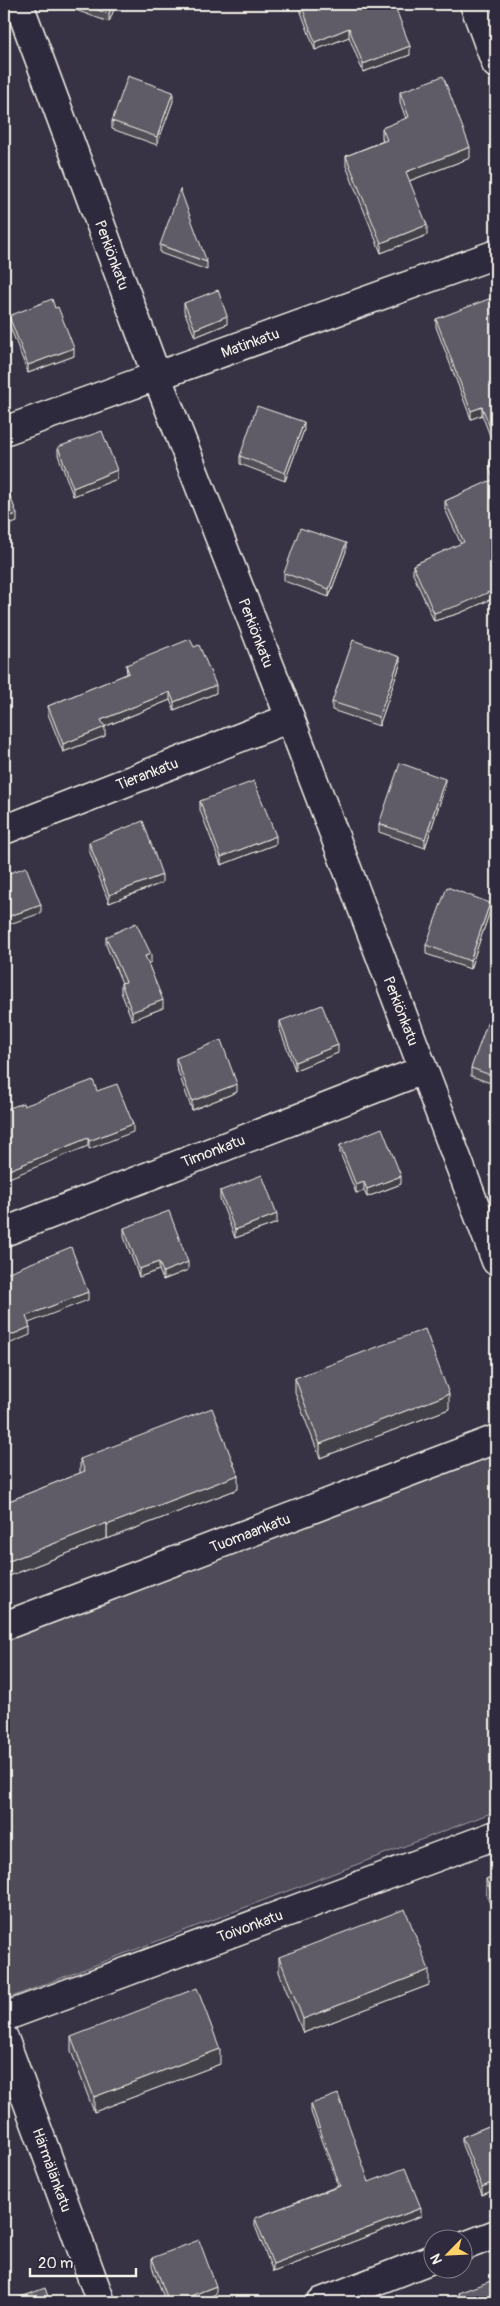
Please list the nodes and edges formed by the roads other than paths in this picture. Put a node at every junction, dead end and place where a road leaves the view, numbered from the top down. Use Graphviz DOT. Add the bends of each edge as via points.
graph roads {
  1 [pos="19,4"];
  2 [pos="474,4"];
  3 [pos="496,64"];
  4 [pos="496,254"];
  5 [pos="157,377"];
  6 [pos="4,431"];
  7 [pos="290,718"];
  8 [pos="4,830"];
  9 [pos="423,1070"];
  10 [pos="4,1232"];
  11 [pos="496,1261"];
  12 [pos="496,1439"];
  13 [pos="4,1626"];
  14 [pos="496,1835"];
  15 [pos="4,2017"];
  16 [pos="4,2038"];
  17 [pos="496,2234"];
  18 [pos="472,2243"];
  19 [pos="422,2263"];
  20 [pos="101,2302"];
  21 [pos="322,2302"];
  1 -- 5 [label="street, Perkiönkatu"];
  2 -- 3 [label="street"];
  4 -- 5 [label="street, Matinkatu"];
  5 -- 6 [label="street, Matinkatu"];
  5 -- 7 [label="street, Perkiönkatu"];
  7 -- 8 [label="street, Tierankatu"];
  7 -- 9 [label="street, Perkiönkatu"];
  9 -- 10 [label="street, Timonkatu"];
  9 -- 11 [label="street, Perkiönkatu"];
  12 -- 13 [label="street, Tuomaankatu"];
  14 -- 15 [label="street, Toivonkatu"];
  16 -- 20 [label="street, Härmälänkatu"];
  17 -- 18 [label="street"];
  19 -- 21 [label="street"];
}
